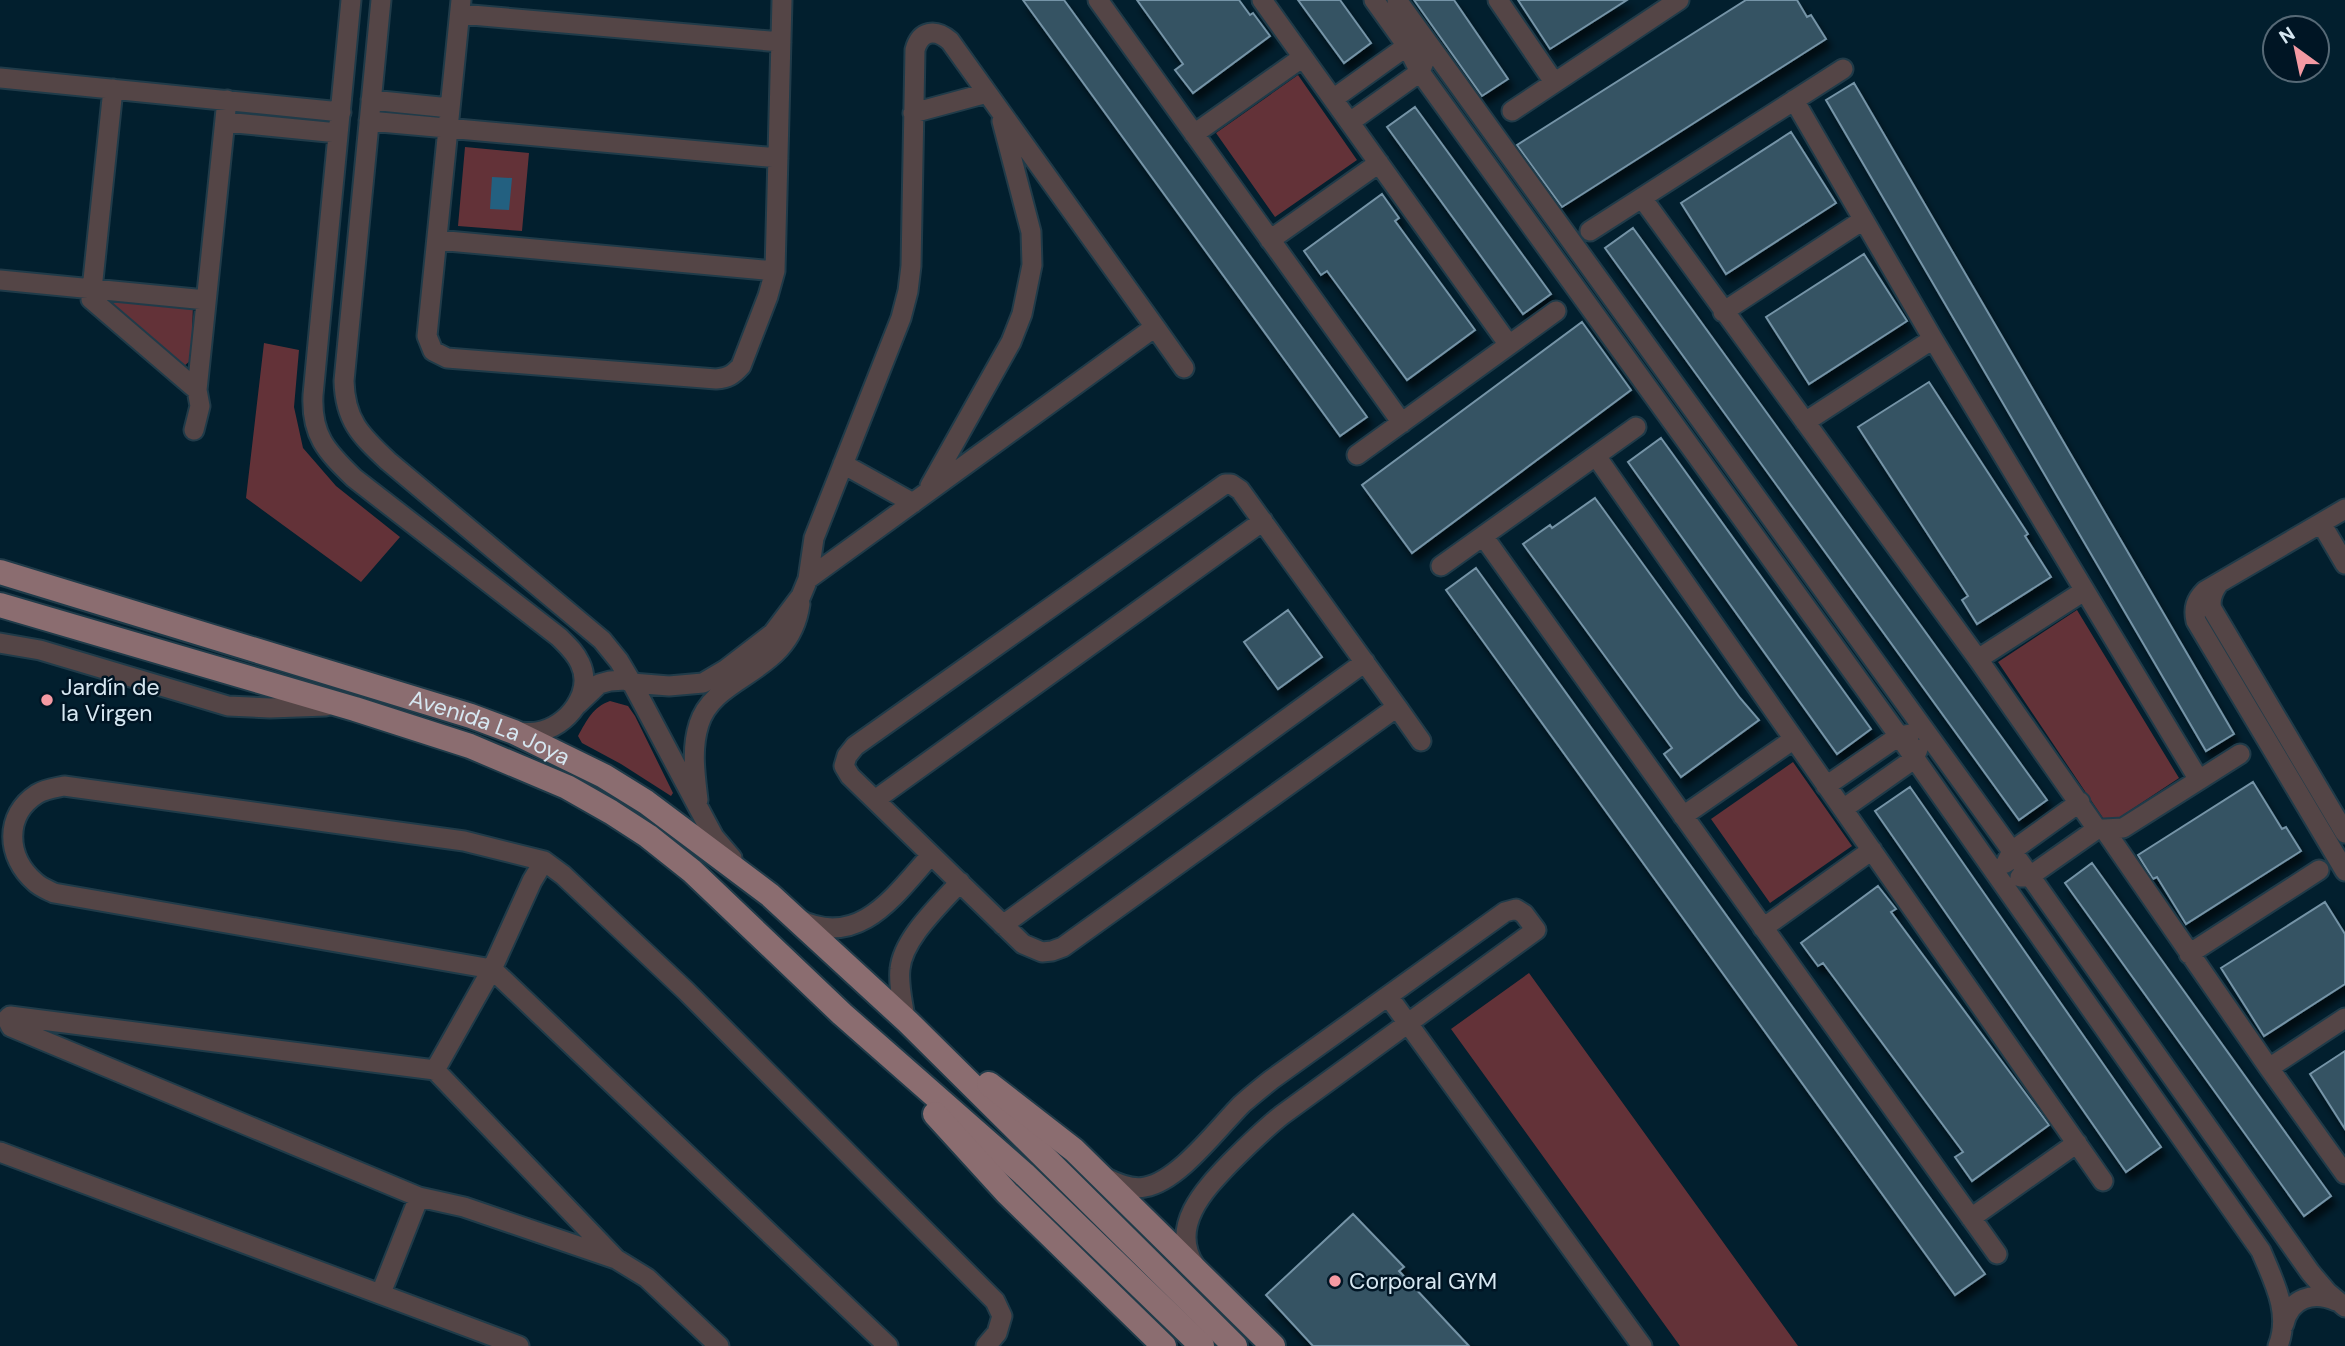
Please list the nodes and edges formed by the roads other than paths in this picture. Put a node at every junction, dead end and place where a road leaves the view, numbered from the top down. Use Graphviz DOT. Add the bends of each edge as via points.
graph roads {
  1 [pos="351,0"];
  2 [pos="381,0"];
  3 [pos="782,0"];
  4 [pos="1098,0"];
  5 [pos="1262,0"];
  6 [pos="1374,0"];
  7 [pos="1397,0"];
  8 [pos="1498,0"];
  9 [pos="1679,0"];
  10 [pos="460,7"];
  11 [pos="781,42"];
  12 [pos="1406,46"];
  13 [pos="1430,47"];
  14 [pos="1303,57"];
  15 [pos="1843,69"];
  16 [pos="1420,72"];
  17 [pos="0,78"];
  18 [pos="1554,82"];
  19 [pos="113,89"];
  20 [pos="1333,99"];
  21 [pos="227,100"];
  22 [pos="371,100"];
  23 [pos="1794,100"];
  24 [pos="993,101"];
  25 [pos="341,111"];
  26 [pos="1512,111"];
  27 [pos="914,113"];
  28 [pos="449,118"];
  29 [pos="369,121"];
  30 [pos="225,122"];
  31 [pos="1350,122"];
  32 [pos="338,133"];
  33 [pos="1194,134"];
  34 [pos="778,158"];
  35 [pos="1379,163"];
  36 [pos="1642,198"];
  37 [pos="1863,219"];
  38 [pos="1590,231"];
  39 [pos="437,240"];
  40 [pos="1270,240"];
  41 [pos="775,271"];
  42 [pos="0,281"];
  43 [pos="91,290"];
  44 [pos="206,300"];
  45 [pos="1556,311"];
  46 [pos="1723,312"];
  47 [pos="1155,327"];
  48 [pos="1933,339"];
  49 [pos="1509,345"];
  50 [pos="1184,368"];
  51 [pos="197,390"];
  52 [pos="1805,422"];
  53 [pos="1402,423"];
  54 [pos="1636,427"];
  55 [pos="194,430"];
  56 [pos="1357,455"];
  57 [pos="1596,456"];
  58 [pos="844,464"];
  59 [pos="399,470"];
  60 [pos="379,498"];
  61 [pos="919,498"];
  62 [pos="2345,509"];
  63 [pos="1263,521"];
  64 [pos="2321,523"];
  65 [pos="1483,536"];
  66 [pos="0,558"];
  67 [pos="2345,564"];
  68 [pos="1441,566"];
  69 [pos="0,572"];
  70 [pos="2219,582"];
  71 [pos="805,587"];
  72 [pos="2084,591"];
  73 [pos="78,596"];
  74 [pos="0,605"];
  75 [pos="0,617"];
  76 [pos="68,625"];
  77 [pos="0,643"];
  78 [pos="1978,659"];
  79 [pos="1365,662"];
  80 [pos="632,684"];
  81 [pos="578,704"];
  82 [pos="1397,707"];
  83 [pos="355,709"];
  84 [pos="514,732"];
  85 [pos="1925,732"];
  86 [pos="1899,736"];
  87 [pos="1794,739"];
  88 [pos="1421,741"];
  89 [pos="2240,754"];
  90 [pos="1914,759"];
  91 [pos="2199,780"];
  92 [pos="1826,786"];
  93 [pos="875,800"];
  94 [pos="2080,802"];
  95 [pos="1843,809"];
  96 [pos="700,814"];
  97 [pos="1683,816"];
  98 [pos="2101,829"];
  99 [pos="2345,833"];
  100 [pos="1872,850"];
  101 [pos="2012,851"];
  102 [pos="932,855"];
  103 [pos="544,861"];
  104 [pos="2319,870"];
  105 [pos="2345,871"];
  106 [pos="2030,876"];
  107 [pos="1998,879"];
  108 [pos="960,882"];
  109 [pos="770,895"];
  110 [pos="796,918"];
  111 [pos="1003,925"];
  112 [pos="1763,928"];
  113 [pos="2189,954"];
  114 [pos="492,969"];
  115 [pos="1388,996"];
  116 [pos="842,1014"];
  117 [pos="4,1018"];
  118 [pos="2345,1018"];
  119 [pos="906,1020"];
  120 [pos="1407,1022"];
  121 [pos="2269,1068"];
  122 [pos="435,1070"];
  123 [pos="1258,1091"];
  124 [pos="1282,1115"];
  125 [pos="2077,1143"];
  126 [pos="0,1152"];
  127 [pos="1098,1173"];
  128 [pos="2345,1174"];
  129 [pos="2103,1181"];
  130 [pos="419,1197"];
  131 [pos="1971,1218"];
  132 [pos="1997,1254"];
  133 [pos="616,1259"];
  134 [pos="1201,1276"];
  135 [pos="381,1293"];
  136 [pos="2341,1304"];
  137 [pos="2284,1326"];
  138 [pos="1200,1334"];
  139 [pos="519,1346"];
  140 [pos="719,1346"];
  141 [pos="888,1346"];
  142 [pos="986,1346"];
  143 [pos="1164,1346"];
  144 [pos="1235,1346"];
  145 [pos="1273,1346"];
  146 [pos="1642,1346"];
  147 [pos="2278,1346"];
  1 -- 25 [label="street"];
  2 -- 22 [label="street"];
  3 -- 11 [label="street"];
  4 -- 33 [label="street"];
  5 -- 14 [label="street"];
  6 -- 12 [label="street"];
  7 -- 13 [label="street"];
  8 -- 18 [label="street"];
  9 -- 18 [label="street"];
  10 -- 11 [label="street"];
  10 -- 28 [label="street"];
  11 -- 34 [label="street"];
  12 -- 13 [label="street"];
  12 -- 16 [label="street"];
  12 -- 20 [label="street"];
  13 -- 16 [label="street"];
  13 -- 85 [label="street"];
  14 -- 20 [label="street"];
  14 -- 33 [label="street"];
  15 -- 23 [label="street"];
  16 -- 31 [label="street"];
  16 -- 86 [label="street"];
  17 -- 19 [label="street"];
  18 -- 26 [label="street"];
  19 -- 21 [label="street"];
  19 -- 43 [label="street"];
  20 -- 31 [label="street"];
  21 -- 25 [label="street"];
  21 -- 30 [label="street"];
  22 -- 28 [label="street"];
  22 -- 29 [label="street"];
  23 -- 36 [label="street"];
  23 -- 37 [label="street"];
  24 -- 27 [label="street"];
  24 -- 27 [label="street" via="950,41 942,34 926,33 915,50"];
  24 -- 47 [label="street"];
  24 -- 61 [label="street" via="1031,232 1032,265 1011,342"];
  25 -- 32 [label="street"];
  27 -- 58 [label="street" via="908,291"];
  28 -- 29 [label="street"];
  28 -- 34 [label="street"];
  28 -- 39 [label="street"];
  29 -- 59 [label="street" via="344,394 352,423"];
  30 -- 32 [label="street"];
  30 -- 44 [label="street"];
  31 -- 35 [label="street"];
  32 -- 60 [label="street" via="312,411 318,438 328,452"];
  33 -- 40 [label="street"];
  34 -- 41 [label="street"];
  35 -- 40 [label="street"];
  35 -- 49 [label="street"];
  36 -- 38 [label="street"];
  36 -- 46 [label="street"];
  37 -- 46 [label="street"];
  37 -- 48 [label="street"];
  39 -- 41 [label="street"];
  39 -- 41 [label="street" via="427,336 433,351 447,358 726,378 741,366"];
  40 -- 53 [label="street"];
  42 -- 43 [label="street"];
  43 -- 44 [label="street"];
  43 -- 51 [label="street" via="91,299"];
  44 -- 51 [label="street"];
  45 -- 49 [label="street"];
  46 -- 52 [label="street"];
  47 -- 50 [label="street"];
  47 -- 61 [label="street"];
  48 -- 52 [label="street"];
  48 -- 72 [label="street"];
  49 -- 53 [label="street"];
  51 -- 55 [label="street" via="200,406"];
  52 -- 78 [label="street"];
  53 -- 56 [label="street"];
  54 -- 57 [label="street"];
  57 -- 65 [label="street"];
  57 -- 87 [label="street"];
  58 -- 61 [label="street"];
  58 -- 71 [label="street" via="812,546"];
  59 -- 60 [label="street"];
  59 -- 80 [label="street" via="602,640"];
  60 -- 81 [label="street" via="559,637 584,675"];
  61 -- 71 [label="street"];
  62 -- 64 [label="street"];
  63 -- 79 [label="street"];
  63 -- 93 [label="street"];
  63 -- 93 [label="street" via="1240,489 1231,484 1219,486 850,750 844,766"];
  64 -- 67 [label="street"];
  64 -- 70 [label="street"];
  65 -- 68 [label="street"];
  65 -- 97 [label="street"];
  66 -- 73 [label="main road"];
  69 -- 73 [label="main road, Avenida La Joya"];
  70 -- 99 [label="street" via="2210,602 2212,609"];
  70 -- 105 [label="street" via="2199,596 2196,621"];
  71 -- 80 [label="street" via="762,643 712,678 690,685"];
  71 -- 96 [label="street" via="785,644 708,706 700,722 694,766"];
  72 -- 78 [label="street"];
  72 -- 91 [label="street"];
  73 -- 84 [label="main road, Avenida La Joya"];
  74 -- 76 [label="main road, Avenida La Joya"];
  75 -- 76 [label="main road"];
  76 -- 83 [label="main road, Avenida La Joya"];
  77 -- 83 [label="street" via="40,650 228,706"];
  78 -- 94 [label="street"];
  79 -- 82 [label="street"];
  79 -- 111 [label="street"];
  80 -- 81 [label="street" via="617,680 600,684"];
  80 -- 96 [label="street"];
  81 -- 84 [label="street" via="548,729"];
  82 -- 88 [label="street"];
  82 -- 111 [label="street" via="1063,947 1032,950"];
  83 -- 116 [label="main road, Avenida La Joya" via="470,746 567,788 648,835"];
  84 -- 109 [label="main road, Avenida La Joya" via="646,802"];
  85 -- 86 [label="street"];
  85 -- 90 [label="street"];
  85 -- 101 [label="street"];
  86 -- 90 [label="street"];
  86 -- 92 [label="street"];
  87 -- 92 [label="street"];
  87 -- 97 [label="street"];
  89 -- 91 [label="street"];
  90 -- 95 [label="street"];
  90 -- 107 [label="street"];
  91 -- 98 [label="street" via="2123,828"];
  92 -- 95 [label="street"];
  93 -- 102 [label="street"];
  94 -- 98 [label="street"];
  94 -- 101 [label="street"];
  95 -- 100 [label="street"];
  96 -- 109 [label="street" via="733,859"];
  97 -- 112 [label="street"];
  98 -- 106 [label="street"];
  98 -- 113 [label="street"];
  100 -- 112 [label="street"];
  100 -- 125 [label="street"];
  101 -- 106 [label="street"];
  101 -- 107 [label="street"];
  102 -- 108 [label="street"];
  102 -- 110 [label="street" via="881,909 863,921 837,928 818,927"];
  103 -- 114 [label="street"];
  103 -- 114 [label="street" via="464,841 64,786 40,792 22,805 13,824 12,846 21,866 35,883 54,893"];
  103 -- 142 [label="street" via="686,991 995,1301 1002,1315 997,1333"];
  104 -- 113 [label="street"];
  106 -- 107 [label="street"];
  106 -- 136 [label="street" via="2310,1272"];
  107 -- 137 [label="street" via="2261,1251 2281,1301"];
  108 -- 111 [label="street"];
  108 -- 119 [label="street" via="904,953 900,979"];
  109 -- 110 [label="main road, Avenida La Joya"];
  110 -- 119 [label="main road, Avenida La Joya"];
  112 -- 131 [label="street"];
  113 -- 121 [label="street"];
  114 -- 122 [label="street"];
  114 -- 141 [label="street"];
  115 -- 120 [label="street"];
  115 -- 120 [label="street" via="1506,912 1516,909 1536,930"];
  115 -- 123 [label="street"];
  116 -- 138 [label="main road"];
  116 -- 143 [label="main road" via="1007,1193"];
  117 -- 122 [label="street"];
  117 -- 130 [label="street" via="11,1027"];
  118 -- 121 [label="street"];
  119 -- 127 [label="main road"];
  119 -- 138 [label="main road"];
  120 -- 124 [label="street"];
  120 -- 146 [label="street"];
  121 -- 128 [label="street"];
  122 -- 133 [label="street"];
  123 -- 124 [label="street"];
  123 -- 127 [label="street" via="1168,1179 1131,1187"];
  124 -- 134 [label="street" via="1213,1181 1196,1205 1186,1240"];
  125 -- 129 [label="street"];
  125 -- 131 [label="street"];
  126 -- 135 [label="street"];
  127 -- 134 [label="main road"];
  130 -- 133 [label="street" via="464,1207"];
  130 -- 135 [label="street"];
  131 -- 132 [label="street"];
  133 -- 140 [label="street" via="647,1278"];
  134 -- 145 [label="main road"];
  135 -- 139 [label="street"];
  136 -- 137 [label="street" via="2319,1296 2302,1298 2289,1309"];
  137 -- 147 [label="street"];
  138 -- 144 [label="main road"];
}
